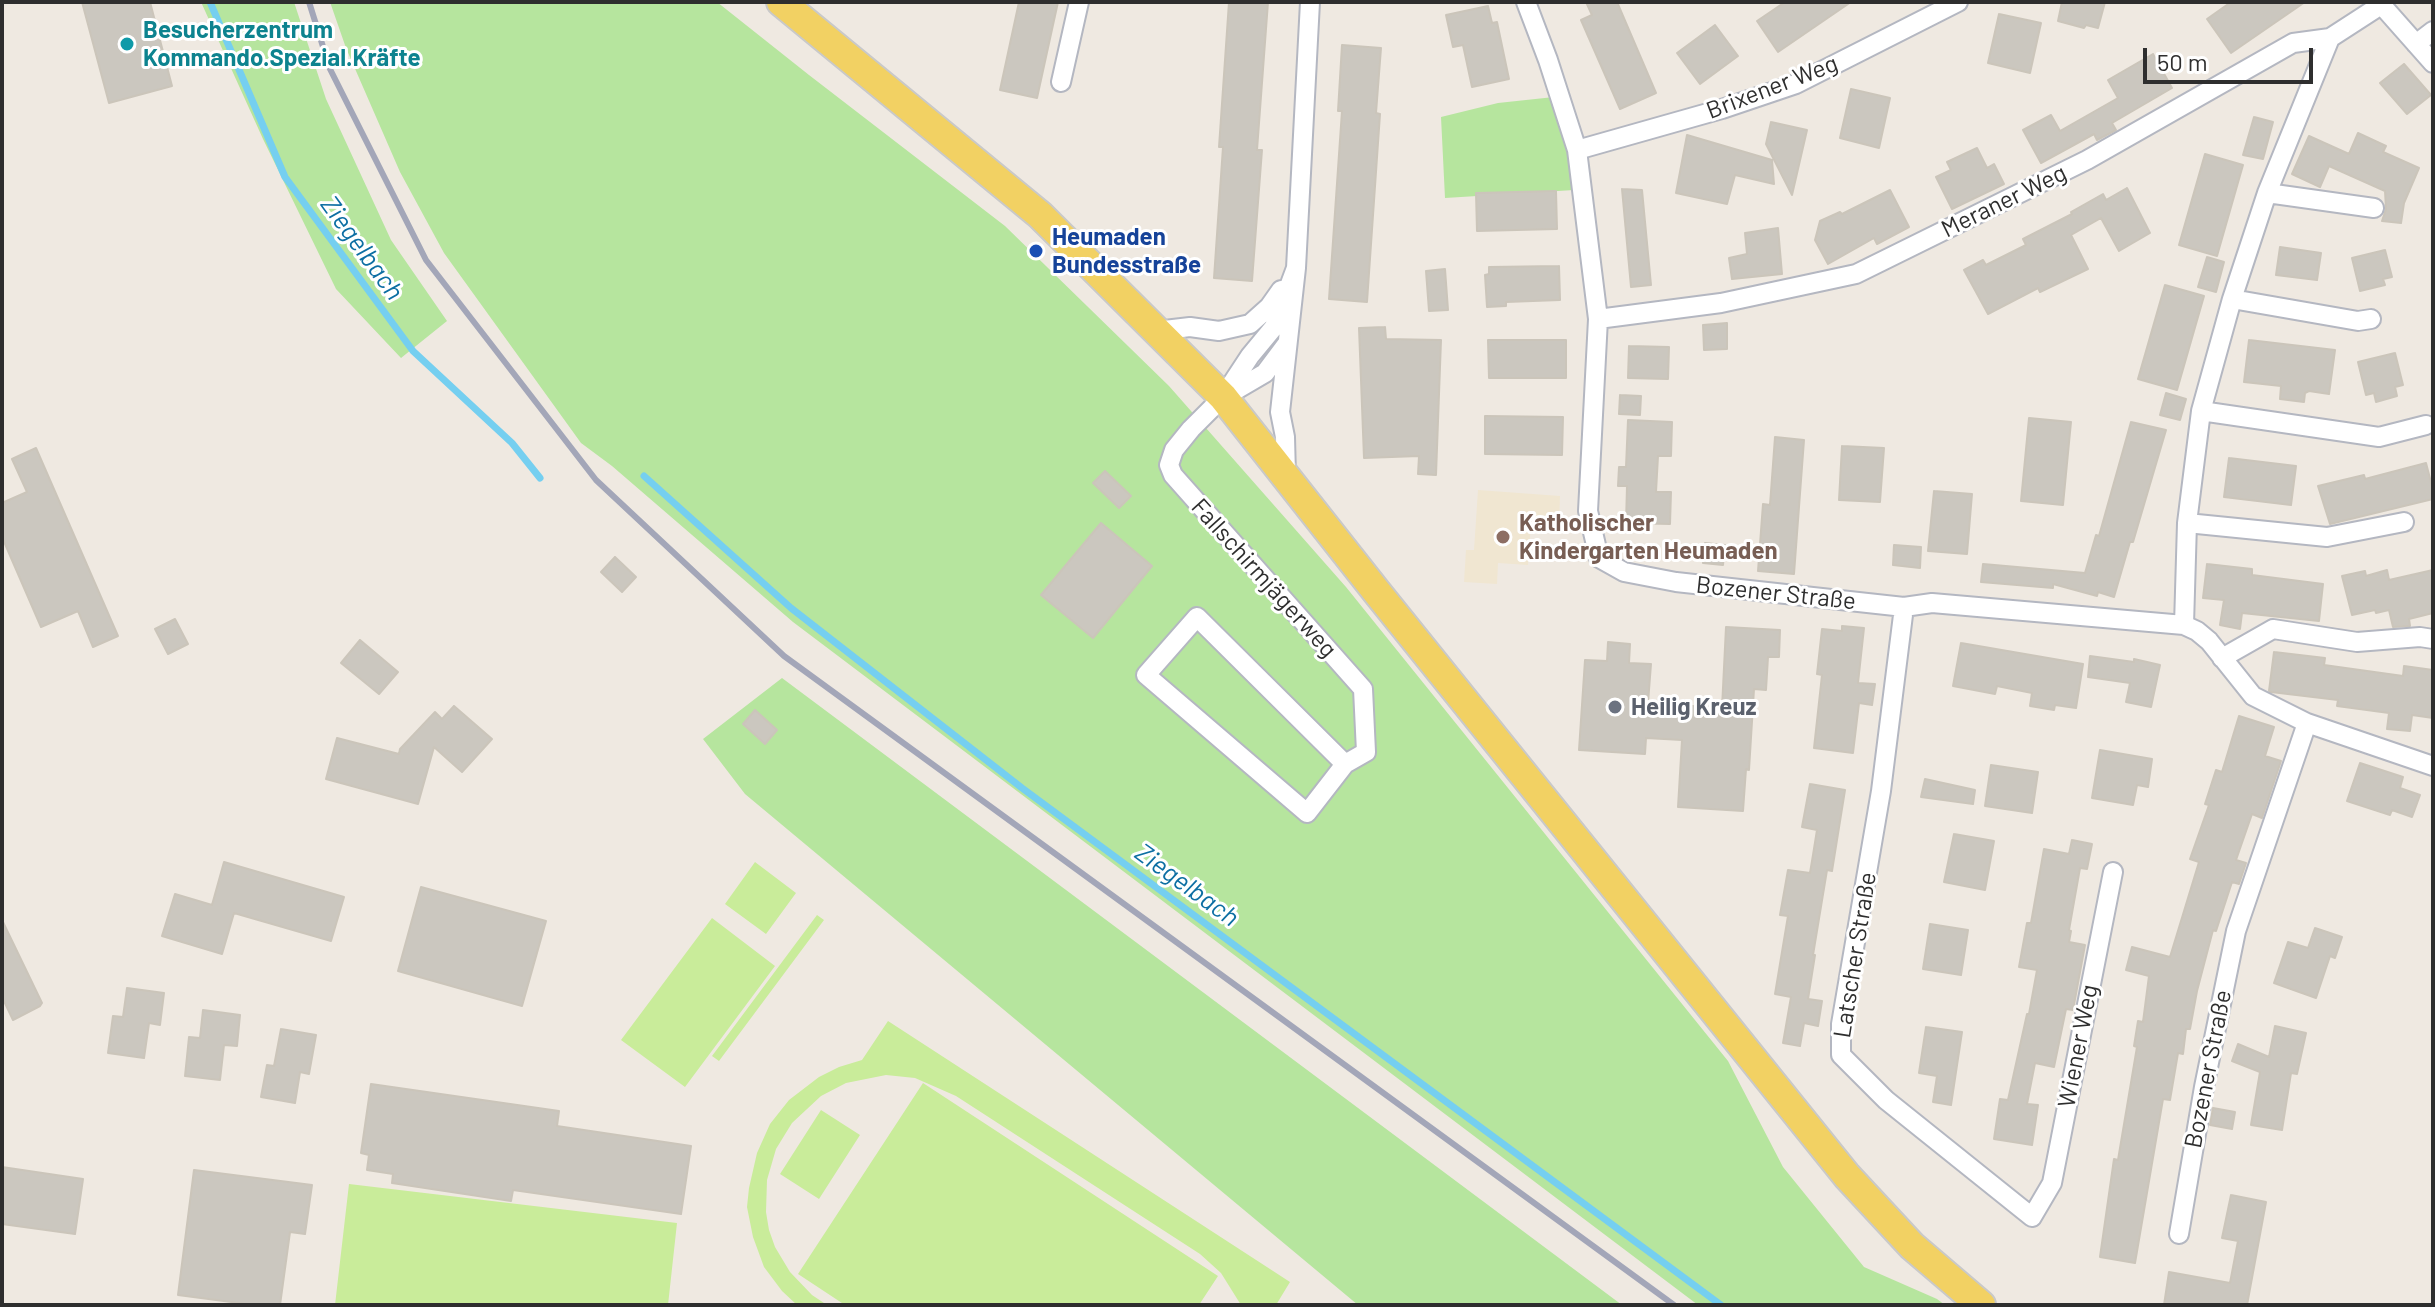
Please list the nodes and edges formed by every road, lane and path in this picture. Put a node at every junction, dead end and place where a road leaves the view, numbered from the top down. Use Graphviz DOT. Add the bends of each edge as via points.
graph roads {
  1 [pos="781,2"];
  2 [pos="1079,2"];
  3 [pos="1310,2"];
  4 [pos="1526,2"];
  5 [pos="1958,2"];
  6 [pos="2380,3"];
  7 [pos="2433,31"];
  8 [pos="2330,38"];
  9 [pos="2416,44"];
  10 [pos="2433,63"];
  11 [pos="1061,82"];
  12 [pos="1577,150"];
  13 [pos="2267,193"];
  14 [pos="2374,208"];
  15 [pos="1296,268"];
  16 [pos="2232,299"];
  17 [pos="1598,319"];
  18 [pos="2371,319"];
  19 [pos="1156,331"];
  20 [pos="1289,339"];
  21 [pos="1223,397"];
  22 [pos="2201,411"];
  23 [pos="2426,425"];
  24 [pos="1287,478"];
  25 [pos="2404,522"];
  26 [pos="2187,523"];
  27 [pos="1904,607"];
  28 [pos="2184,625"];
  29 [pos="2433,639"];
  30 [pos="2222,658"];
  31 [pos="2307,723"];
  32 [pos="1345,764"];
  33 [pos="2433,766"];
  34 [pos="2113,872"];
  35 [pos="2032,1217"];
  36 [pos="2179,1234"];
  37 [pos="1981,1305"];
  1 -- 19 [label="main road" via="1040,215"];
  2 -- 11 [label="street"];
  3 -- 15 [label="street"];
  4 -- 12 [label="street, Bozener Straße"];
  5 -- 12 [label="street, Brixener Weg" via="1796,84"];
  6 -- 8 [label="street, Meraner Weg"];
  6 -- 9 [label="street"];
  7 -- 9 [label="street"];
  8 -- 13 [label="street"];
  8 -- 17 [label="street, Meraner Weg" via="2293,43 2087,160 1856,274 1721,303"];
  9 -- 10 [label="street"];
  12 -- 17 [label="street, Bozener Straße"];
  13 -- 14 [label="street"];
  13 -- 16 [label="street"];
  15 -- 19 [label="street" via="1250,324 1219,331"];
  15 -- 20 [label="street"];
  15 -- 21 [label="street" via="1274,327"];
  16 -- 18 [label="street"];
  16 -- 22 [label="street"];
  17 -- 27 [label="street, Bozener Straße" via="1588,511 1599,558 1624,572 1676,582"];
  19 -- 21 [label="main road"];
  20 -- 21 [label="street" via="1265,373"];
  20 -- 24 [label="street" via="1280,412"];
  21 -- 24 [label="main road"];
  21 -- 32 [label="street, Fallschirmjägerweg" via="1174,450 1169,465 1363,689 1366,752"];
  22 -- 23 [label="street" via="2379,437"];
  22 -- 26 [label="street"];
  24 -- 37 [label="main road" via="1847,1176 1912,1246"];
  25 -- 26 [label="street" via="2327,537"];
  26 -- 28 [label="street"];
  27 -- 28 [label="street, Bozener Straße" via="1932,603"];
  27 -- 35 [label="street, Latscher Straße" via="1881,791 1841,1024 1841,1055 1886,1100"];
  28 -- 30 [label="street" via="2209,641"];
  29 -- 30 [label="street" via="2357,642 2273,629"];
  30 -- 31 [label="street" via="2253,696"];
  31 -- 33 [label="street"];
  31 -- 36 [label="street, Bozener Straße" via="2236,931"];
  32 -- 32 [label="street, Fallschirmjägerweg" via="1307,813 1146,675 1197,617"];
  34 -- 35 [label="street, Wiener Weg" via="2052,1183"];
}
